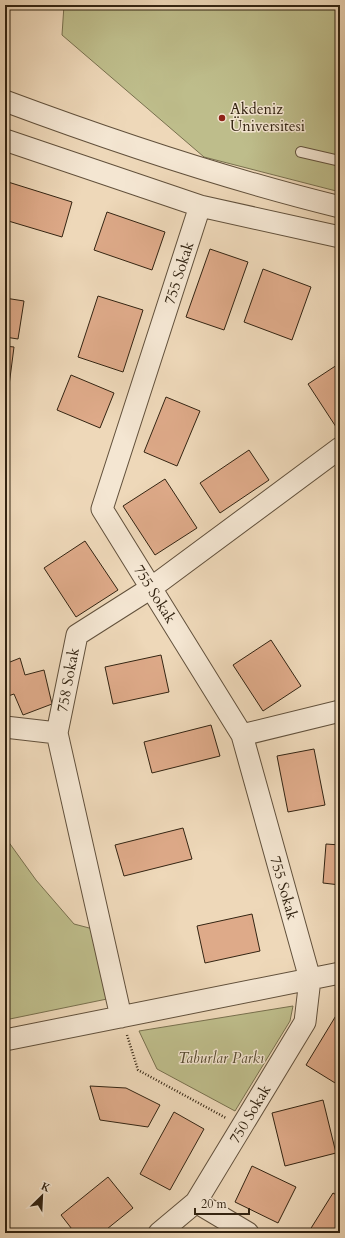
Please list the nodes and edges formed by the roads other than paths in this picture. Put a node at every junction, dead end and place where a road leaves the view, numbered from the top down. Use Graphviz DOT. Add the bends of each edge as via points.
graph roads {
  1 [pos="5,101"];
  2 [pos="5,140"];
  3 [pos="301,152"];
  4 [pos="340,161"];
  5 [pos="200,206"];
  6 [pos="340,206"];
  7 [pos="337,241"];
  8 [pos="340,448"];
  9 [pos="151,588"];
  10 [pos="340,711"];
  11 [pos="5,727"];
  12 [pos="57,733"];
  13 [pos="242,736"];
  14 [pos="340,973"];
  15 [pos="310,979"];
  16 [pos="121,1017"];
  17 [pos="5,1040"];
  18 [pos="196,1202"];
  19 [pos="159,1233"];
  20 [pos="248,1233"];
  1 -- 6 [label="street" via="198,168"];
  2 -- 5 [label="street"];
  3 -- 4 [label="lane"];
  5 -- 7 [label="street"];
  5 -- 9 [label="street, 755 Sokak" via="102,509"];
  8 -- 9 [label="street, 758 Sokak"];
  9 -- 12 [label="street, 758 Sokak" via="77,635"];
  9 -- 13 [label="street, 755 Sokak"];
  10 -- 13 [label="street"];
  11 -- 12 [label="street"];
  12 -- 16 [label="street, 758 Sokak"];
  13 -- 15 [label="street, 755 Sokak"];
  14 -- 15 [label="street"];
  15 -- 16 [label="street"];
  15 -- 18 [label="street, 750 Sokak" via="305,1022"];
  16 -- 17 [label="street"];
  18 -- 19 [label="street, 750 Sokak"];
  18 -- 20 [label="street"];
}
